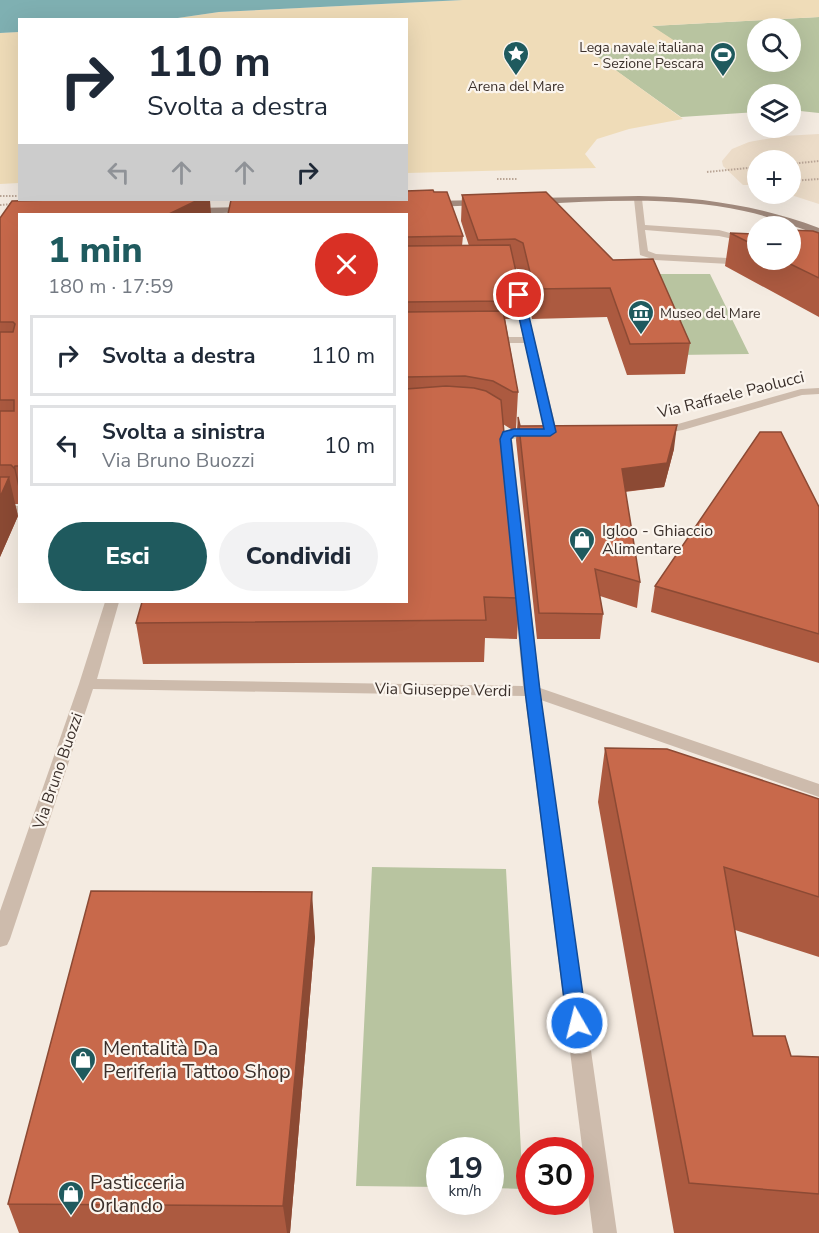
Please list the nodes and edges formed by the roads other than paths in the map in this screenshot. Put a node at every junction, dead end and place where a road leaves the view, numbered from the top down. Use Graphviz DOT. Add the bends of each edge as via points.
graph roads {
  1 [pos="638,199"];
  2 [pos="521,201"];
  3 [pos="486,202"];
  4 [pos="427,204"];
  5 [pos="263,209"];
  6 [pos="183,212"];
  7 [pos="230,212"];
  8 [pos="640,227"];
  9 [pos="819,231"];
  10 [pos="747,239"];
  11 [pos="747,262"];
  12 [pos="503,272"];
  13 [pos="473,340"];
  14 [pos="529,340"];
  15 [pos="819,391"];
  16 [pos="645,431"];
  17 [pos="0,510"];
  18 [pos="18,510"];
  19 [pos="112,603"];
  20 [pos="87,684"];
  21 [pos="532,691"];
  22 [pos="819,791"];
  23 [pos="0,939"];
  24 [pos="605,1233"];
  1 -- 2 [label="street"];
  1 -- 8 [label="street"];
  1 -- 9 [label="street" via="735,207"];
  3 -- 4 [label="street"];
  5 -- 7 [label="street"];
  6 -- 7 [label="street"];
  8 -- 10 [label="street"];
  8 -- 11 [label="street" via="644,253 655,257"];
  12 -- 14 [label="street" via="514,272"];
  13 -- 14 [label="street"];
  14 -- 21 [label="street" via="556,432 503,431"];
  15 -- 16 [label="street, Via Raffaele Paolucci" via="801,392 679,427"];
  17 -- 18 [label="street"];
  19 -- 20 [label="street, Via Bruno Buozzi"];
  20 -- 21 [label="street, Via Giuseppe Verdi"];
  20 -- 23 [label="street, Via Bruno Buozzi"];
  21 -- 22 [label="street, Via Giuseppe Verdi"];
  21 -- 24 [label="street"];
}
